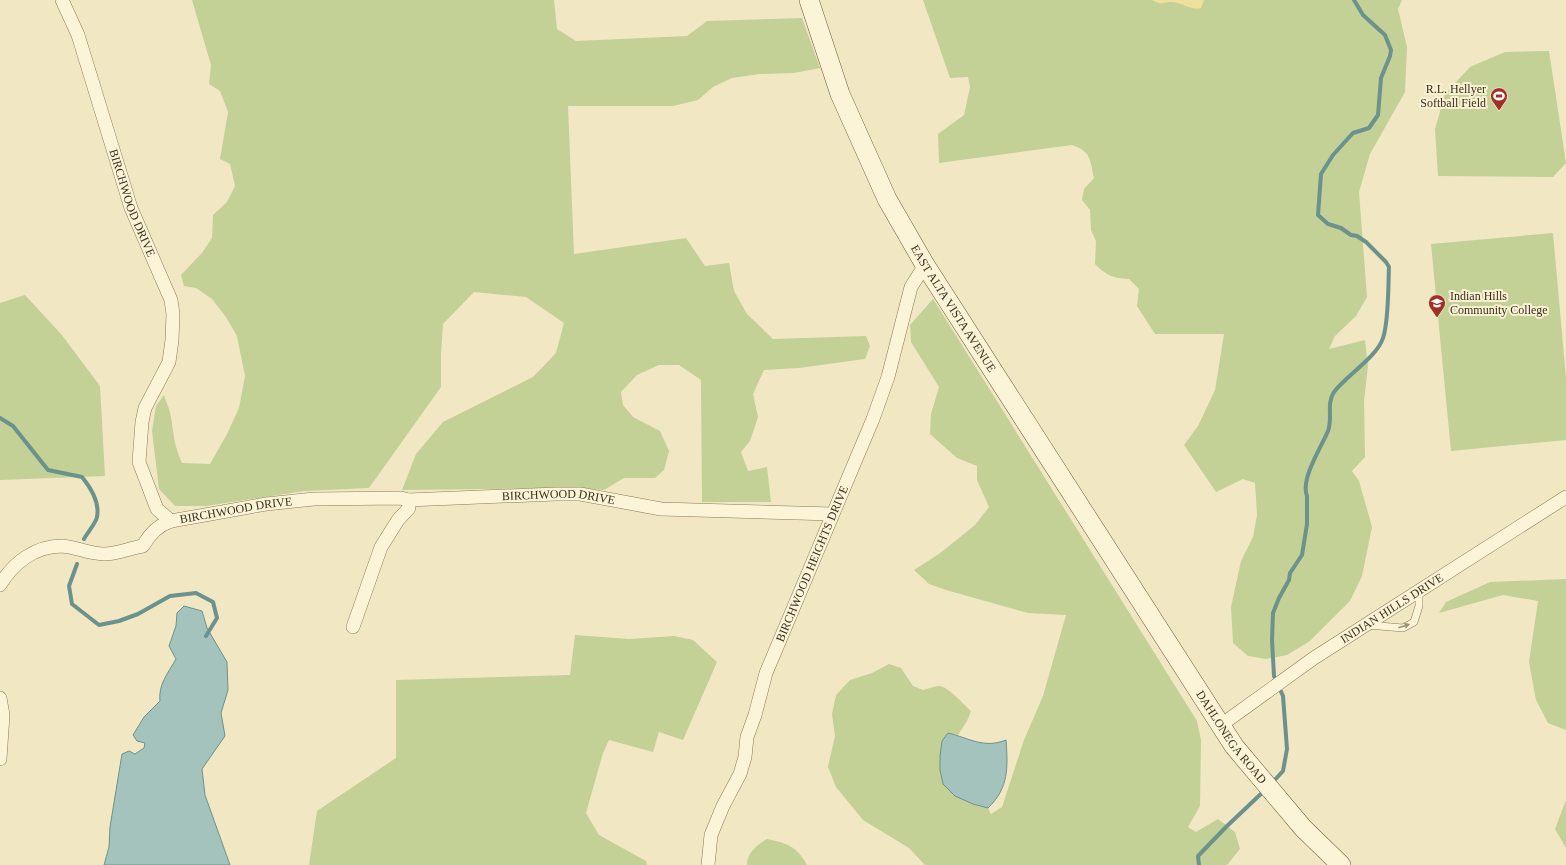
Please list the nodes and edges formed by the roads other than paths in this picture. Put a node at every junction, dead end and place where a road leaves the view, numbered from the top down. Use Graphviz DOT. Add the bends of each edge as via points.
graph roads {
  1 [pos="62,0"];
  2 [pos="809,0"];
  3 [pos="925,265"];
  4 [pos="1566,497"];
  5 [pos="408,500"];
  6 [pos="832,514"];
  7 [pos="171,521"];
  8 [pos="0,585"];
  9 [pos="1419,590"];
  10 [pos="1138,596"];
  11 [pos="1366,624"];
  12 [pos="353,627"];
  13 [pos="0,698"];
  14 [pos="1221,725"];
  15 [pos="0,759"];
  16 [pos="708,865"];
  17 [pos="1341,865"];
  1 -- 7 [label="street, BIRCHWOOD DRIVE" via="78,35 131,208 171,300 173,314 170,362 145,408 139,462 157,509"];
  2 -- 3 [label="main road, EAST ALTA VISTA AVENUE" via="840,94 887,199"];
  3 -- 6 [label="street, BIRCHWOOD HEIGHTS DRIVE" via="911,287 873,419"];
  3 -- 10 [label="main road, EAST ALTA VISTA AVENUE"];
  4 -- 9 [label="street, INDIAN HILLS DRIVE"];
  5 -- 6 [label="street, BIRCHWOOD DRIVE" via="580,494 661,509"];
  5 -- 7 [label="street, BIRCHWOOD DRIVE" via="314,499 266,504"];
  5 -- 12 [label="street" via="409,508 381,547"];
  6 -- 16 [label="street, BIRCHWOOD HEIGHTS DRIVE" via="766,673 747,737 740,774 711,835"];
  7 -- 8 [label="street" via="164,523 142,546 122,551 91,554 63,546 32,553 16,564"];
  9 -- 11 [label="street, INDIAN HILLS DRIVE"];
  11 -- 9 [label="lane, one-way" via="1403,628 1414,622 1419,606"];
  10 -- 14 [label="main road, DAHLONEGA ROAD"];
  11 -- 14 [label="street, INDIAN HILLS DRIVE"];
  13 -- 15 [label="street" via="3,715"];
  14 -- 17 [label="main road, DAHLONEGA ROAD" via="1234,746 1303,828"];
}
